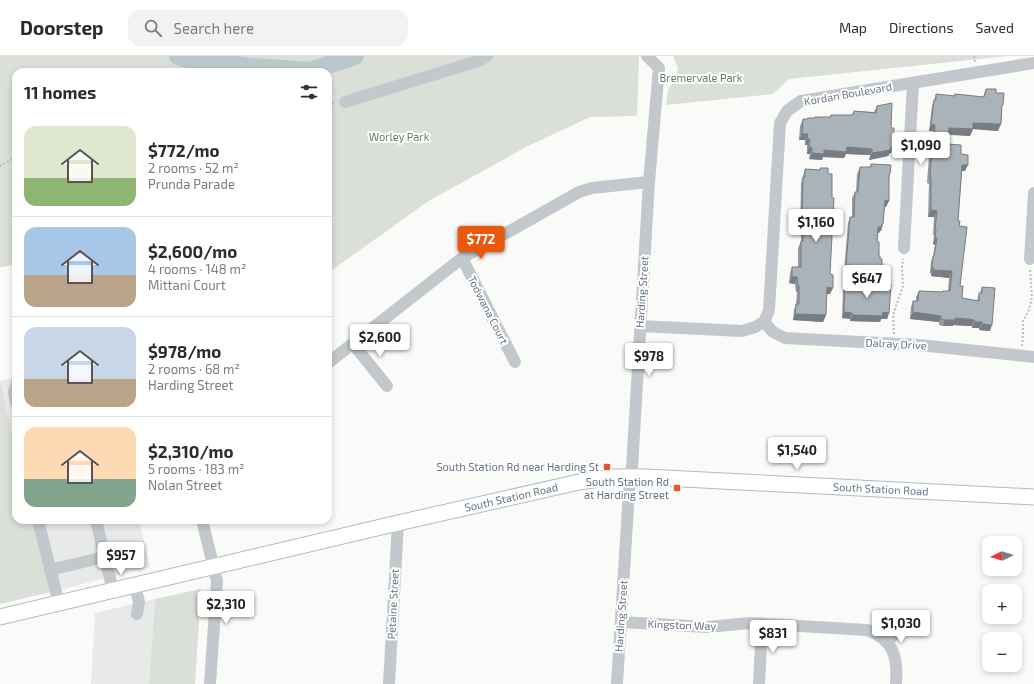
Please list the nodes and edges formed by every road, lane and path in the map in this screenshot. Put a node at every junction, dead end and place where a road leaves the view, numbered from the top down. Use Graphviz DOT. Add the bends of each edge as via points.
graph roads {
  1 [pos="487,56"];
  2 [pos="647,56"];
  3 [pos="1034,64"];
  4 [pos="913,83"];
  5 [pos="345,102"];
  6 [pos="12,159"];
  7 [pos="0,166"];
  8 [pos="649,182"];
  9 [pos="1034,193"];
  10 [pos="904,248"];
  11 [pos="462,258"];
  12 [pos="1030,259"];
  13 [pos="764,322"];
  14 [pos="640,326"];
  15 [pos="353,344"];
  16 [pos="895,344"];
  17 [pos="1020,355"];
  18 [pos="1034,357"];
  19 [pos="332,360"];
  20 [pos="515,362"];
  21 [pos="387,386"];
  22 [pos="630,476"];
  23 [pos="1034,497"];
  24 [pos="398,523"];
  25 [pos="39,524"];
  26 [pos="97,524"];
  27 [pos="203,524"];
  28 [pos="133,550"];
  29 [pos="105,557"];
  30 [pos="214,568"];
  31 [pos="50,570"];
  32 [pos="135,586"];
  33 [pos="113,591"];
  34 [pos="59,604"];
  35 [pos="137,614"];
  36 [pos="0,617"];
  37 [pos="620,622"];
  38 [pos="762,624"];
  39 [pos="903,629"];
  40 [pos="886,641"];
  41 [pos="210,684"];
  42 [pos="389,684"];
  43 [pos="617,684"];
  44 [pos="759,684"];
  45 [pos="896,684"];
  1 -- 5 [label="street"];
  2 -- 8 [label="street, Harding Street" via="659,68"];
  3 -- 4 [label="street, Kordan Boulevard"];
  4 -- 10 [label="street"];
  4 -- 13 [label="street, Kordan Boulevard" via="801,101 787,111 780,123 768,310"];
  6 -- 7 [label="path"];
  8 -- 11 [label="street" via="592,188 579,192"];
  8 -- 14 [label="street, Harding Street"];
  9 -- 12 [label="street"];
  10 -- 16 [label="path" via="904,286 893,315"];
  11 -- 15 [label="street"];
  11 -- 20 [label="street, Todwana Court"];
  12 -- 17 [label="path" via="1032,297 1023,321 1024,334"];
  13 -- 14 [label="street" via="742,330"];
  13 -- 16 [label="street, Dalray Drive" via="773,332 785,338"];
  14 -- 22 [label="street, Harding Street"];
  15 -- 19 [label="street"];
  15 -- 21 [label="street"];
  16 -- 17 [label="street, Dalray Drive"];
  17 -- 18 [label="street, Dalray Drive"];
  22 -- 23 [label="main road, South Station Road"];
  22 -- 24 [label="main road, South Station Road" via="579,482"];
  22 -- 37 [label="street, Harding Street"];
  24 -- 30 [label="main road, South Station Road"];
  24 -- 42 [label="street, Petaine Street"];
  25 -- 31 [label="street"];
  26 -- 29 [label="street"];
  27 -- 30 [label="street"];
  28 -- 29 [label="street"];
  29 -- 31 [label="street"];
  29 -- 33 [label="street"];
  30 -- 32 [label="main road, South Station Road"];
  30 -- 41 [label="street" via="217,581"];
  31 -- 34 [label="street"];
  32 -- 33 [label="main road, South Station Road"];
  32 -- 35 [label="street" via="139,602"];
  33 -- 34 [label="main road, South Station Road"];
  34 -- 36 [label="main road, South Station Road"];
  37 -- 38 [label="street, Kingston Way" via="707,627 750,622"];
  37 -- 43 [label="street, Harding Street"];
  38 -- 40 [label="street, Kingston Way" via="867,630"];
  38 -- 44 [label="street"];
  39 -- 40 [label="street"];
  40 -- 45 [label="street" via="895,659"];
}
